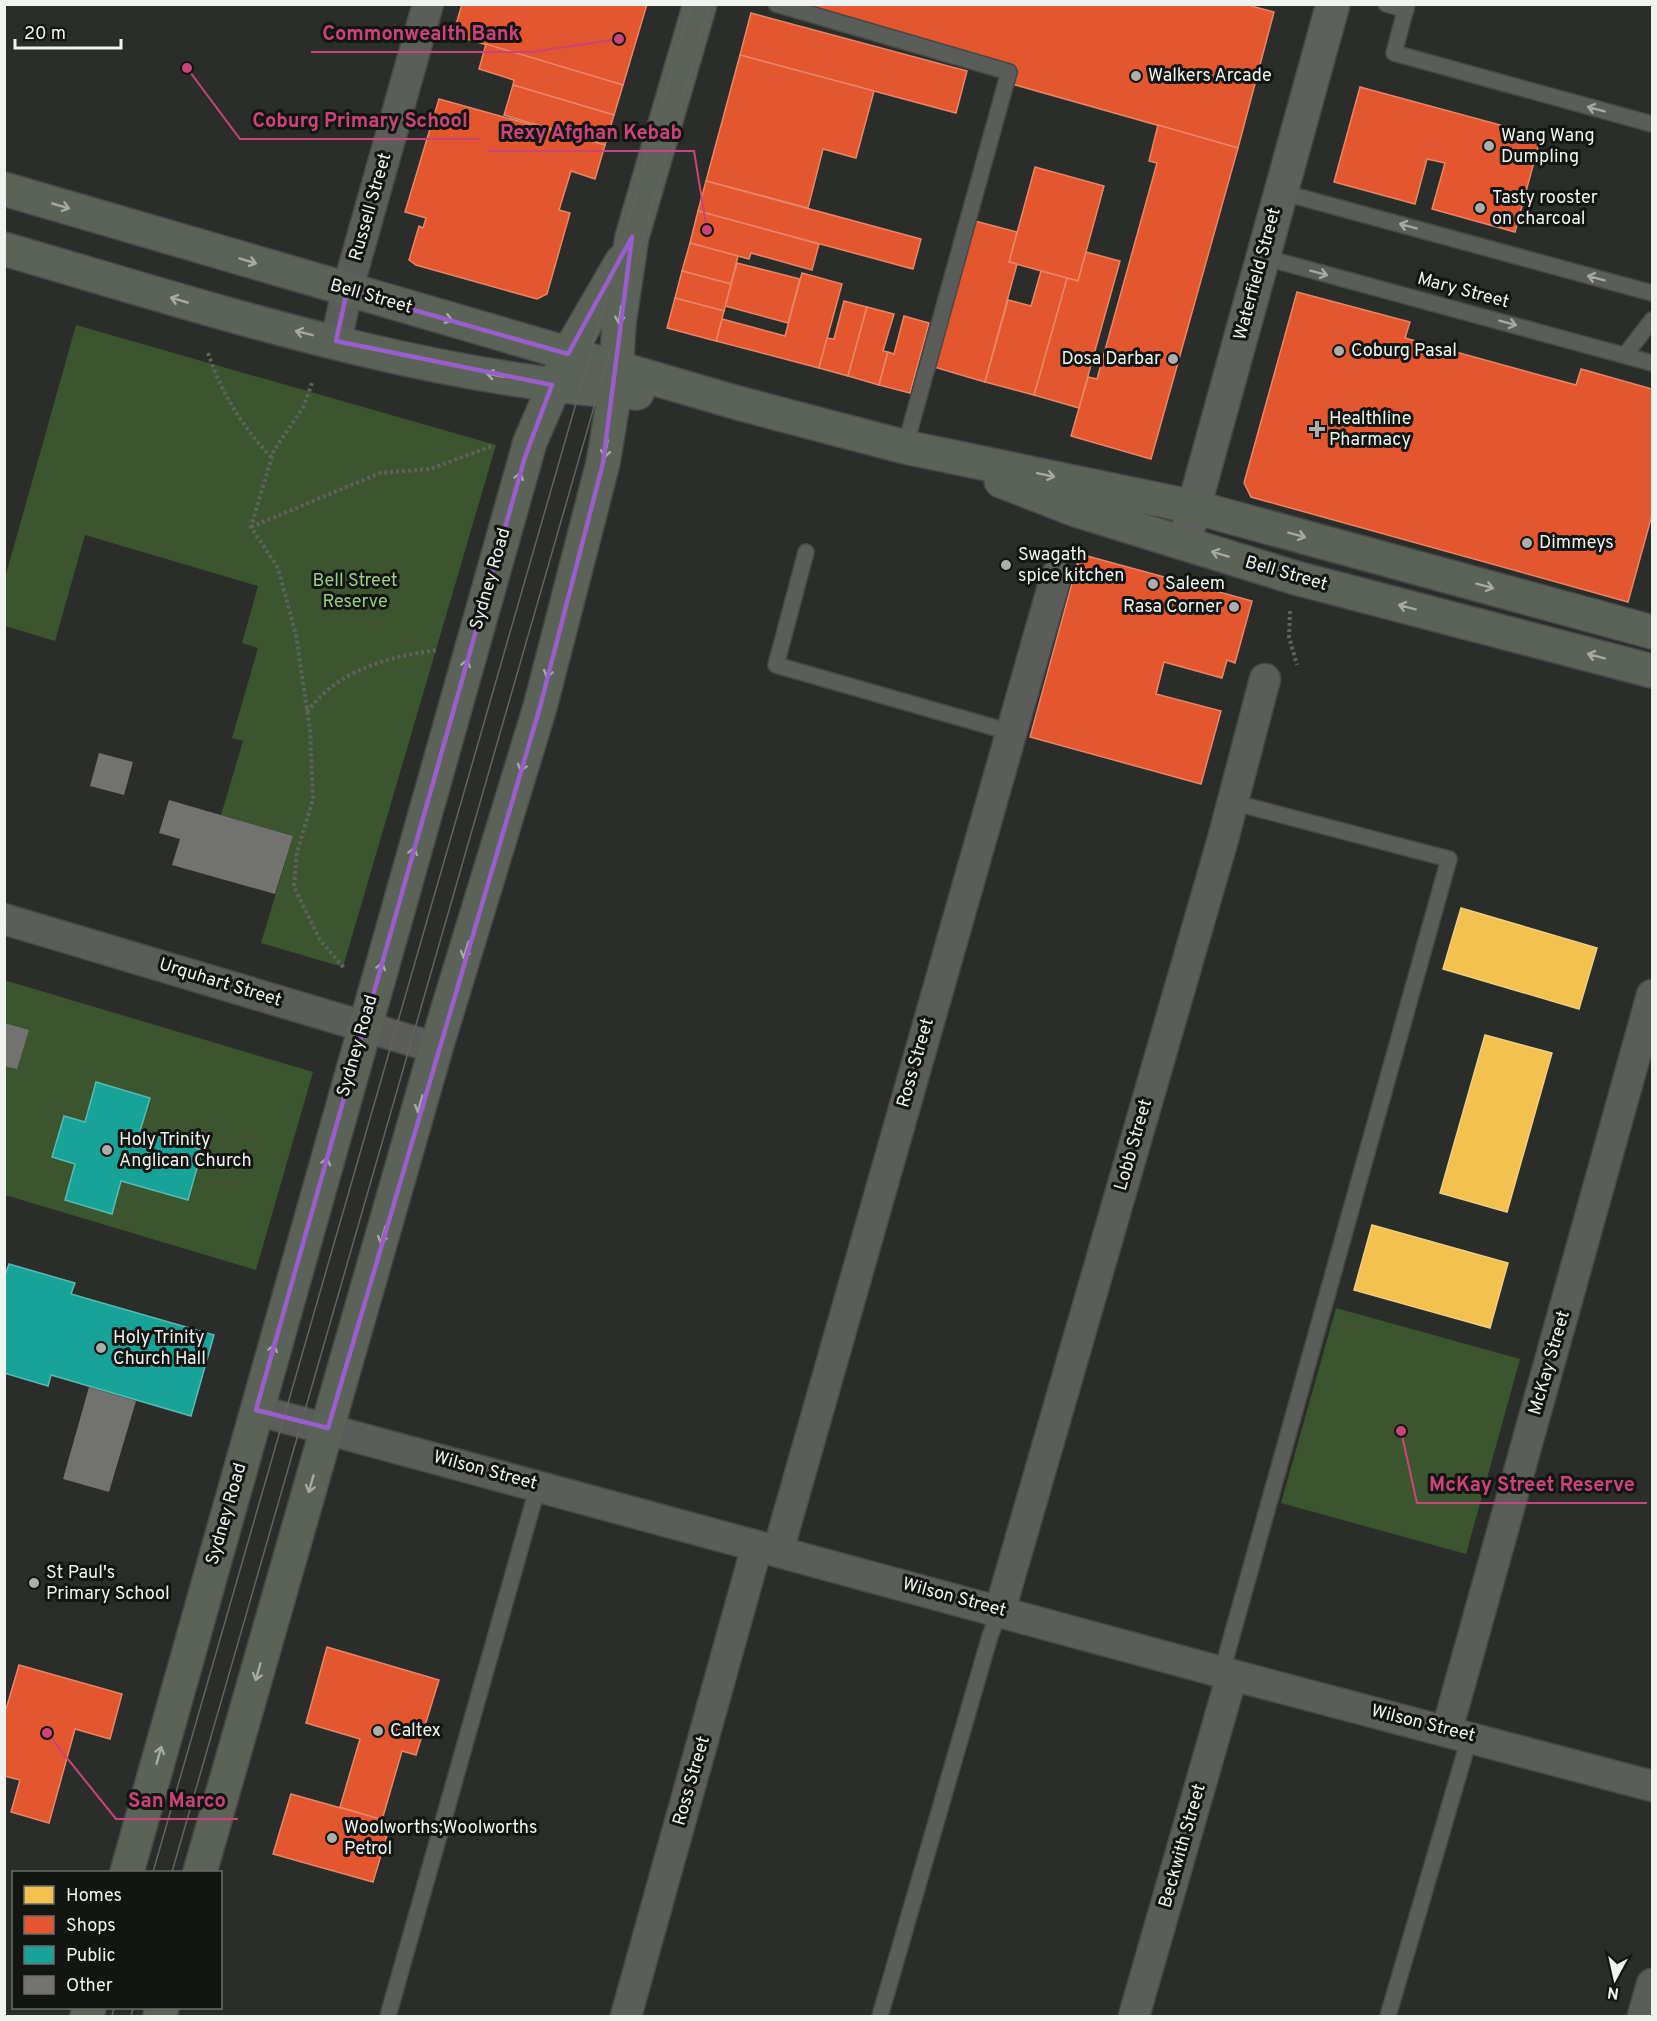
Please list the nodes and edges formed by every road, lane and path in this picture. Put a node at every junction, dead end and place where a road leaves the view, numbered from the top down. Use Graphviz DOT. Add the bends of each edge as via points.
graph roads {
  1 [pos="428,4"];
  2 [pos="700,4"];
  3 [pos="776,4"];
  4 [pos="1333,4"];
  5 [pos="1386,4"];
  6 [pos="1406,7"];
  7 [pos="1653,124"];
  8 [pos="4,189"];
  9 [pos="1281,192"];
  10 [pos="632,237"];
  11 [pos="4,249"];
  12 [pos="1263,257"];
  13 [pos="347,291"];
  14 [pos="1653,293"];
  15 [pos="1653,320"];
  16 [pos="336,341"];
  17 [pos="208,353"];
  18 [pos="568,354"];
  19 [pos="1625,355"];
  20 [pos="1653,363"];
  21 [pos="616,380"];
  22 [pos="312,383"];
  23 [pos="552,385"];
  24 [pos="496,445"];
  25 [pos="916,449"];
  26 [pos="271,457"];
  27 [pos="1194,507"];
  28 [pos="251,527"];
  29 [pos="1184,543"];
  30 [pos="806,552"];
  31 [pos="1056,576"];
  32 [pos="1653,632"];
  33 [pos="443,649"];
  34 [pos="1653,671"];
  35 [pos="1265,679"];
  36 [pos="307,712"];
  37 [pos="1010,732"];
  38 [pos="1232,802"];
  39 [pos="4,919"];
  40 [pos="347,974"];
  41 [pos="1653,995"];
  42 [pos="364,1027"];
  43 [pos="436,1048"];
  44 [pos="256,1410"];
  45 [pos="328,1428"];
  46 [pos="538,1486"];
  47 [pos="768,1548"];
  48 [pos="1000,1610"];
  49 [pos="1227,1673"];
  50 [pos="1458,1733"];
  51 [pos="1653,1786"];
  52 [pos="127,1871"];
  53 [pos="200,1871"];
  54 [pos="1653,1984"];
  55 [pos="388,2016"];
  56 [pos="626,2016"];
  57 [pos="880,2016"];
  58 [pos="1134,2016"];
  59 [pos="1389,2016"];
  60 [pos="1643,2016"];
  1 -- 13 [label="street, Russell Street"];
  2 -- 10 [label="highway, Sydney Road"];
  3 -- 25 [label="lane" via="1009,72"];
  4 -- 9 [label="street, Waterfield Street"];
  5 -- 6 [label="lane"];
  7 -- 6 [label="lane, one-way" via="1394,53"];
  8 -- 13 [label="highway, Bell Street, one-way"];
  9 -- 12 [label="street, Waterfield Street"];
  14 -- 9 [label="lane, one-way"];
  10 -- 18 [label="highway, Sydney Road" via="620,266"];
  10 -- 21 [label="highway, Sydney Road, one-way" via="619,323"];
  16 -- 11 [label="highway, Bell Street, one-way"];
  12 -- 19 [label="lane, Mary Street, one-way"];
  12 -- 27 [label="street, Waterfield Street"];
  13 -- 16 [label="street, Russell Street"];
  13 -- 18 [label="highway, Bell Street, one-way"];
  15 -- 19 [label="lane"];
  23 -- 16 [label="highway, Bell Street, one-way" via="409,359"];
  17 -- 26 [label="path" via="217,380 238,418"];
  18 -- 21 [label="highway, Bell Street"];
  18 -- 23 [label="highway, Sydney Road"];
  19 -- 20 [label="lane, Mary Street"];
  21 -- 23 [label="highway, Bell Street"];
  21 -- 25 [label="highway, Bell Street" via="738,403"];
  21 -- 43 [label="highway, Sydney Road, one-way" via="603,464 540,707"];
  22 -- 26 [label="path" via="303,408"];
  42 -- 23 [label="highway, Sydney Road, one-way" via="525,457"];
  24 -- 28 [label="path" via="430,469 380,473"];
  25 -- 27 [label="highway, Bell Street, one-way"];
  25 -- 29 [label="highway, Bell Street" via="1076,510"];
  26 -- 28 [label="path"];
  27 -- 29 [label="street, Waterfield Street"];
  27 -- 32 [label="highway, Bell Street, one-way"];
  28 -- 36 [label="path" via="278,568 296,635"];
  34 -- 29 [label="highway, Bell Street, one-way" via="1296,578"];
  30 -- 37 [label="lane" via="776,665"];
  31 -- 37 [label="street, Ross Street"];
  33 -- 36 [label="path" via="358,669 321,694"];
  35 -- 38 [label="street, Lobb Street"];
  36 -- 40 [label="path" via="313,799 297,852 294,887 320,940"];
  37 -- 47 [label="street, Ross Street"];
  38 -- 48 [label="street, Lobb Street"];
  38 -- 49 [label="lane" via="1449,859"];
  39 -- 42 [label="street, Urquhart Street"];
  41 -- 50 [label="street, McKay Street"];
  42 -- 43 [label="street, Urquhart Street"];
  44 -- 42 [label="highway, Sydney Road, one-way"];
  43 -- 45 [label="highway, Sydney Road, one-way"];
  44 -- 45 [label="street, Wilson Street"];
  52 -- 44 [label="highway, Sydney Road, one-way"];
  45 -- 46 [label="street, Wilson Street"];
  45 -- 53 [label="highway, Sydney Road, one-way"];
  46 -- 47 [label="street, Wilson Street"];
  46 -- 55 [label="lane"];
  47 -- 48 [label="street, Wilson Street"];
  47 -- 56 [label="street, Ross Street"];
  48 -- 49 [label="street, Wilson Street"];
  48 -- 57 [label="lane"];
  49 -- 50 [label="street, Wilson Street"];
  49 -- 58 [label="street, Beckwith Street"];
  50 -- 51 [label="street, Wilson Street"];
  50 -- 59 [label="lane"];
  54 -- 60 [label="street"];
}
